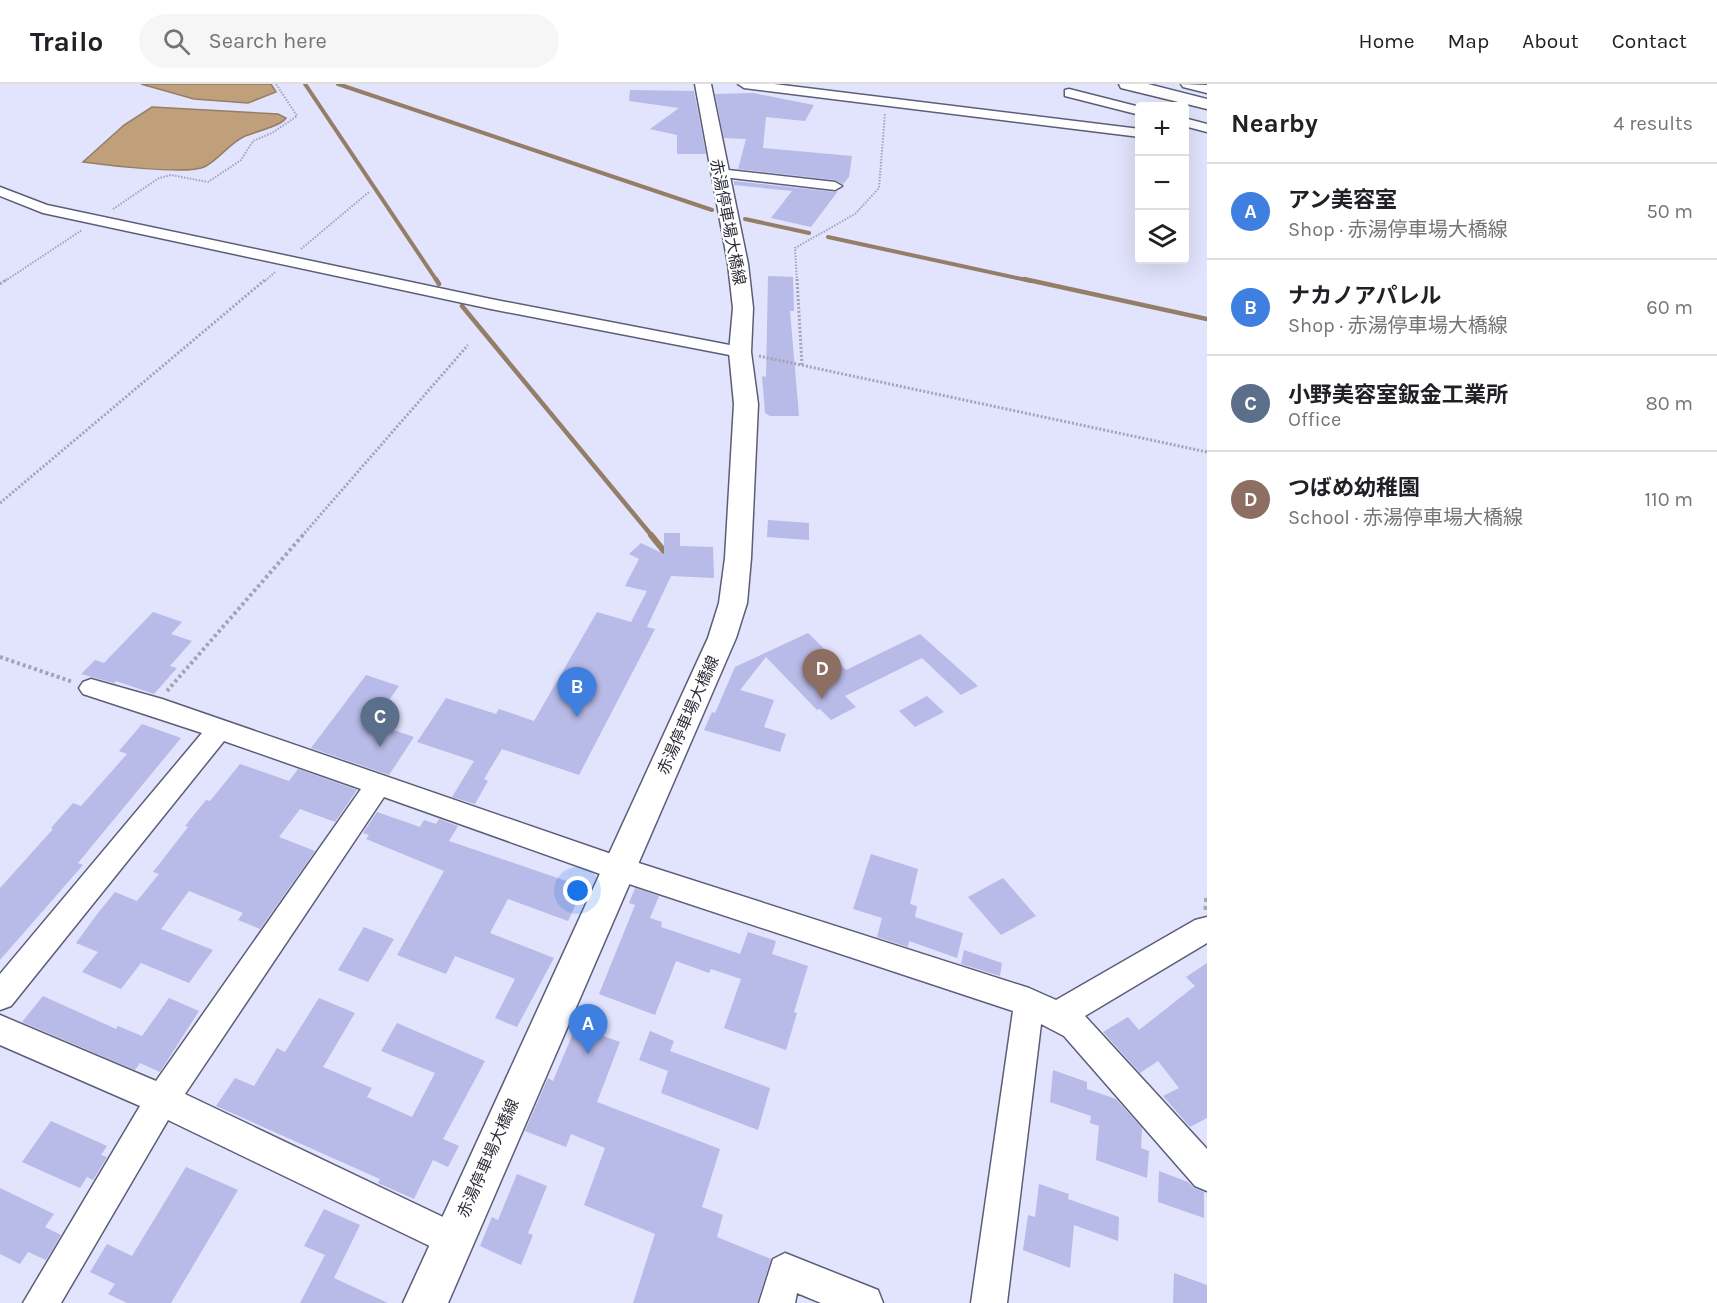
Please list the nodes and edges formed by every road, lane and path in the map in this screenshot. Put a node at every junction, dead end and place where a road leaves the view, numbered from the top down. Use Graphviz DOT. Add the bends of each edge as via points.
graph roads {
  1 [pos="276,84"];
  2 [pos="703,84"];
  3 [pos="744,84"];
  4 [pos="1126,84"];
  5 [pos="1187,84"];
  6 [pos="1207,89"];
  7 [pos="1069,93"];
  8 [pos="887,97"];
  9 [pos="1207,104"];
  10 [pos="1135,110"];
  11 [pos="1189,123"];
  12 [pos="1207,128"];
  13 [pos="1135,132"];
  14 [pos="719,173"];
  15 [pos="835,186"];
  16 [pos="0,191"];
  17 [pos="369,192"];
  18 [pos="96,221"];
  19 [pos="288,260"];
  20 [pos="0,284"];
  21 [pos="468,345"];
  22 [pos="740,351"];
  23 [pos="802,365"];
  24 [pos="1207,453"];
  25 [pos="0,503"];
  26 [pos="0,657"];
  27 [pos="91,688"];
  28 [pos="153,706"];
  29 [pos="219,730"];
  30 [pos="378,785"];
  31 [pos="620,869"];
  32 [pos="1205,929"];
  33 [pos="0,996"];
  34 [pos="1043,1009"];
  35 [pos="0,1030"];
  36 [pos="162,1100"];
  37 [pos="1207,1174"];
  38 [pos="452,1239"];
  39 [pos="41,1303"];
  40 [pos="425,1303"];
  41 [pos="777,1303"];
  42 [pos="865,1303"];
  43 [pos="989,1303"];
  1 -- 18 [label="path" via="297,116 253,141 241,160 208,182 171,175 159,178"];
  2 -- 14 [label="main road, 赤湯停車場大橋線"];
  3 -- 8 [label="street"];
  4 -- 9 [label="highway"];
  5 -- 6 [label="street"];
  7 -- 10 [label="street"];
  8 -- 13 [label="street"];
  8 -- 23 [label="path" via="879,188 855,214 795,249"];
  11 -- 12 [label="street"];
  14 -- 15 [label="street"];
  14 -- 22 [label="main road, 赤湯停車場大橋線" via="741,288"];
  16 -- 18 [label="street" via="43,209"];
  17 -- 19 [label="path"];
  18 -- 19 [label="street"];
  18 -- 20 [label="path"];
  19 -- 22 [label="street" via="491,304"];
  19 -- 25 [label="path"];
  21 -- 28 [label="path"];
  22 -- 23 [label="path"];
  22 -- 31 [label="main road, 赤湯停車場大橋線" via="746,404 733,603 722,638"];
  23 -- 24 [label="path"];
  26 -- 27 [label="path"];
  27 -- 28 [label="street"];
  28 -- 29 [label="street"];
  29 -- 30 [label="street"];
  29 -- 33 [label="street"];
  30 -- 31 [label="street"];
  30 -- 36 [label="street"];
  31 -- 34 [label="street"];
  31 -- 38 [label="main road, 赤湯停車場大橋線"];
  32 -- 34 [label="street"];
  34 -- 37 [label="street" via="1075,1026"];
  34 -- 43 [label="street"];
  35 -- 36 [label="street"];
  36 -- 38 [label="street"];
  36 -- 39 [label="street"];
  38 -- 40 [label="main road, 赤湯停車場大橋線"];
  41 -- 42 [label="street" via="785,1271"];
}
